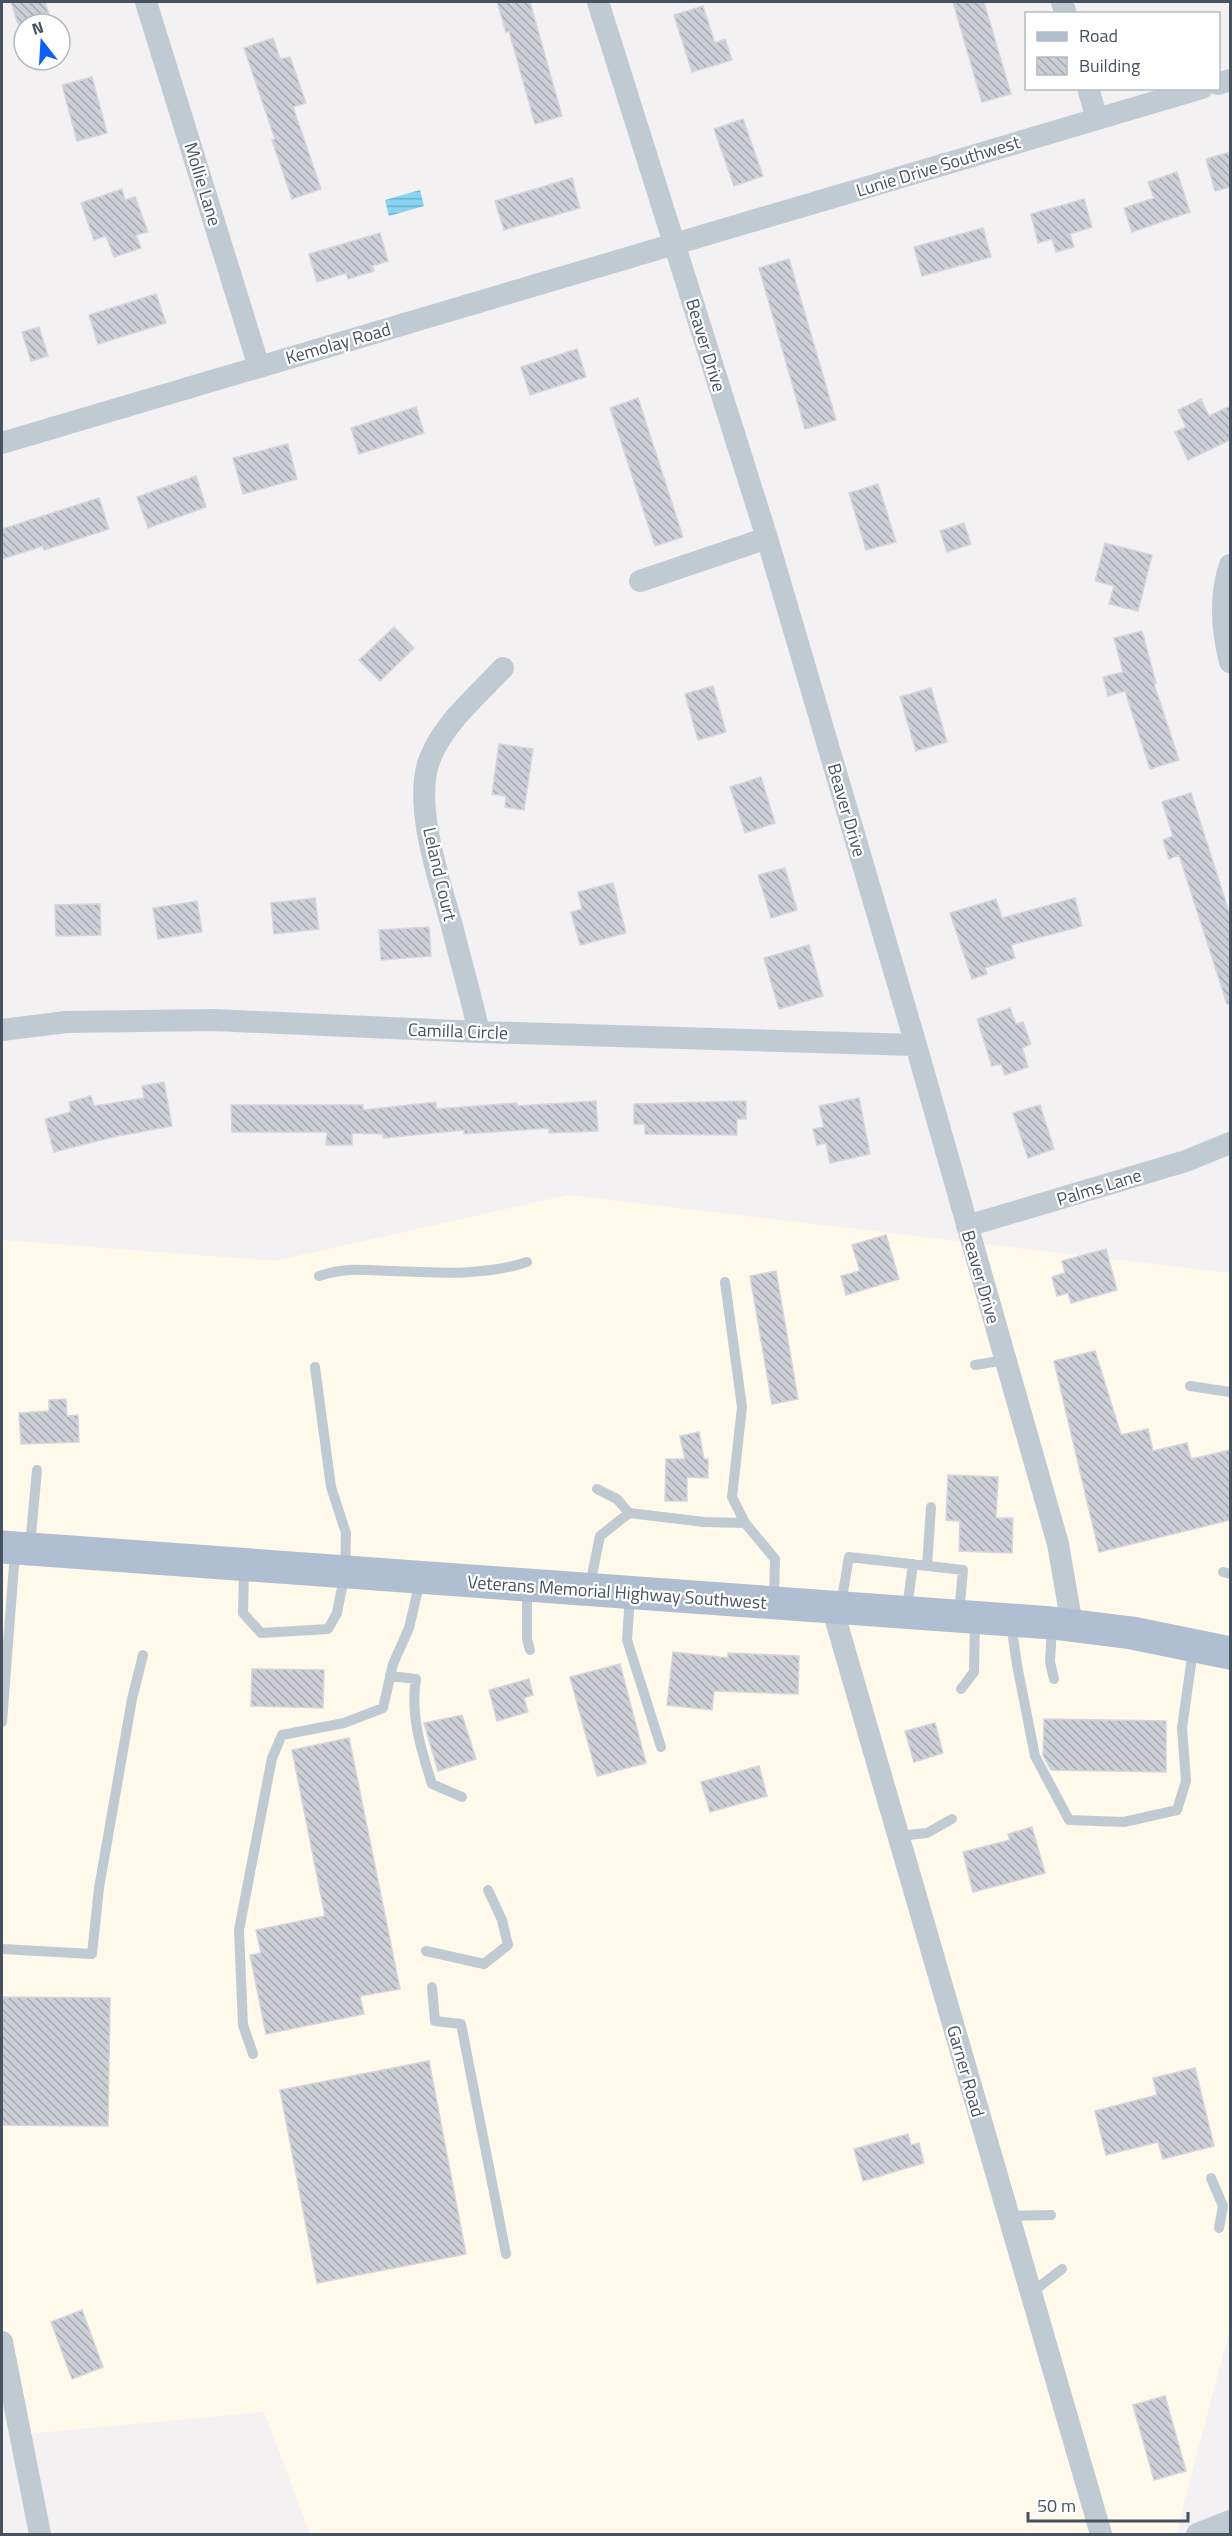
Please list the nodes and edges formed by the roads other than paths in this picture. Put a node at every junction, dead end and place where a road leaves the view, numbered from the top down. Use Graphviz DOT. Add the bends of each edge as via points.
graph roads {
  1 [pos="146,2"];
  2 [pos="598,2"];
  3 [pos="1089,90"];
  4 [pos="1195,90"];
  5 [pos="1097,119"];
  6 [pos="674,245"];
  7 [pos="259,367"];
  8 [pos="2,443"];
  9 [pos="767,538"];
  10 [pos="1230,565"];
  11 [pos="640,581"];
  12 [pos="1230,662"];
  13 [pos="503,668"];
  14 [pos="2,1030"];
  15 [pos="479,1032"];
  16 [pos="916,1045"];
  17 [pos="1230,1143"];
  18 [pos="967,1226"];
  19 [pos="527,1262"];
  20 [pos="319,1276"];
  21 [pos="725,1282"];
  22 [pos="1005,1360"];
  23 [pos="975,1365"];
  24 [pos="315,1367"];
  25 [pos="1190,1386"];
  26 [pos="1230,1392"];
  27 [pos="37,1470"];
  28 [pos="597,1489"];
  29 [pos="931,1507"];
  30 [pos="629,1513"];
  31 [pos="745,1523"];
  32 [pos="16,1548"];
  33 [pos="912,1564"];
  34 [pos="245,1565"];
  35 [pos="927,1566"];
  36 [pos="345,1572"];
  37 [pos="421,1577"];
  38 [pos="527,1585"];
  39 [pos="589,1590"];
  40 [pos="630,1593"];
  41 [pos="774,1603"];
  42 [pos="836,1607"];
  43 [pos="906,1612"];
  44 [pos="967,1616"];
  45 [pos="1011,1620"];
  46 [pos="1062,1624"];
  47 [pos="1194,1645"];
  48 [pos="4,1647"];
  49 [pos="1229,1648"];
  50 [pos="530,1650"];
  51 [pos="143,1655"];
  52 [pos="390,1676"];
  53 [pos="1054,1679"];
  54 [pos="961,1689"];
  55 [pos="2,1722"];
  56 [pos="660,1747"];
  57 [pos="462,1797"];
  58 [pos="952,1819"];
  59 [pos="898,1836"];
  60 [pos="488,1890"];
  61 [pos="2,1949"];
  62 [pos="426,1951"];
  63 [pos="432,1987"];
  64 [pos="253,2054"];
  65 [pos="1211,2178"];
  66 [pos="1051,2215"];
  67 [pos="1008,2216"];
  68 [pos="1219,2228"];
  69 [pos="506,2254"];
  70 [pos="1062,2269"];
  71 [pos="1030,2293"];
  72 [pos="2,2342"];
  73 [pos="1230,2521"];
  74 [pos="40,2535"];
  75 [pos="1101,2535"];
  76 [pos="1197,2535"];
  1 -- 7 [label="street, Mollie Lane"];
  2 -- 6 [label="street, Beaver Drive"];
  3 -- 5 [label="street"];
  4 -- 5 [label="street, Lunie Drive Southwest"];
  5 -- 6 [label="street, Lunie Drive Southwest"];
  6 -- 7 [label="street, Kemolay Road"];
  6 -- 9 [label="street, Beaver Drive"];
  7 -- 8 [label="street, Kemolay Road"];
  9 -- 11 [label="street"];
  9 -- 16 [label="street, Beaver Drive"];
  10 -- 12 [label="street" via="1223,606"];
  13 -- 15 [label="street, Leland Court" via="444,732 430,758 425,782 431,851"];
  14 -- 15 [label="street, Camilla Circle" via="66,1022 214,1020"];
  15 -- 16 [label="street, Camilla Circle"];
  16 -- 18 [label="street, Beaver Drive"];
  17 -- 18 [label="street, Palms Lane" via="1186,1161"];
  18 -- 22 [label="street, Beaver Drive"];
  19 -- 20 [label="lane" via="503,1270 426,1273 339,1269"];
  21 -- 31 [label="lane" via="742,1407 732,1497"];
  22 -- 23 [label="lane"];
  22 -- 46 [label="street, Beaver Drive" via="1058,1544"];
  24 -- 36 [label="lane" via="331,1487 346,1533"];
  25 -- 26 [label="lane"];
  27 -- 32 [label="lane"];
  28 -- 30 [label="lane" via="617,1499"];
  29 -- 35 [label="lane"];
  30 -- 31 [label="lane"];
  30 -- 39 [label="lane" via="600,1536"];
  31 -- 41 [label="lane" via="775,1559"];
  32 -- 34 [label="main road, Veterans Memorial Highway Southwest"];
  32 -- 48 [label="lane"];
  33 -- 35 [label="lane"];
  33 -- 42 [label="lane" via="849,1557"];
  33 -- 43 [label="lane"];
  34 -- 36 [label="main road, Veterans Memorial Highway Southwest"];
  34 -- 36 [label="lane" via="243,1613 261,1633 328,1629 338,1613"];
  35 -- 44 [label="lane" via="963,1570"];
  36 -- 37 [label="main road, Veterans Memorial Highway Southwest"];
  37 -- 38 [label="main road, Veterans Memorial Highway Southwest"];
  37 -- 52 [label="lane" via="409,1628"];
  38 -- 39 [label="main road, Veterans Memorial Highway Southwest"];
  38 -- 50 [label="lane"];
  39 -- 40 [label="main road, Veterans Memorial Highway Southwest"];
  40 -- 41 [label="main road, Veterans Memorial Highway Southwest"];
  40 -- 56 [label="lane" via="627,1640"];
  41 -- 42 [label="main road, Veterans Memorial Highway Southwest"];
  42 -- 43 [label="main road, Veterans Memorial Highway Southwest"];
  42 -- 59 [label="street, Garner Road"];
  43 -- 44 [label="main road, Veterans Memorial Highway Southwest"];
  44 -- 45 [label="main road, Veterans Memorial Highway Southwest"];
  44 -- 54 [label="lane" via="974,1671"];
  45 -- 46 [label="main road, Veterans Memorial Highway Southwest"];
  45 -- 47 [label="lane" via="1035,1756 1069,1820 1124,1822 1178,1810 1186,1781 1182,1728"];
  46 -- 47 [label="main road, Veterans Memorial Highway Southwest"];
  46 -- 53 [label="lane" via="1050,1662"];
  47 -- 49 [label="main road, Veterans Memorial Highway Southwest"];
  48 -- 55 [label="lane"];
  51 -- 61 [label="lane" via="99,1888 92,1954"];
  52 -- 57 [label="lane" via="416,1678 413,1700 432,1784"];
  52 -- 64 [label="lane" via="383,1708 344,1723 282,1735 272,1758 239,1930 243,2025"];
  58 -- 59 [label="lane" via="927,1833"];
  59 -- 67 [label="street, Garner Road"];
  60 -- 62 [label="lane" via="508,1945 484,1964"];
  63 -- 69 [label="lane" via="435,2020 461,2024"];
  65 -- 68 [label="lane" via="1223,2206"];
  66 -- 67 [label="lane"];
  67 -- 71 [label="street, Garner Road"];
  70 -- 71 [label="lane"];
  71 -- 75 [label="street, Garner Road"];
  72 -- 74 [label="street"];
  73 -- 76 [label="street"];
}
